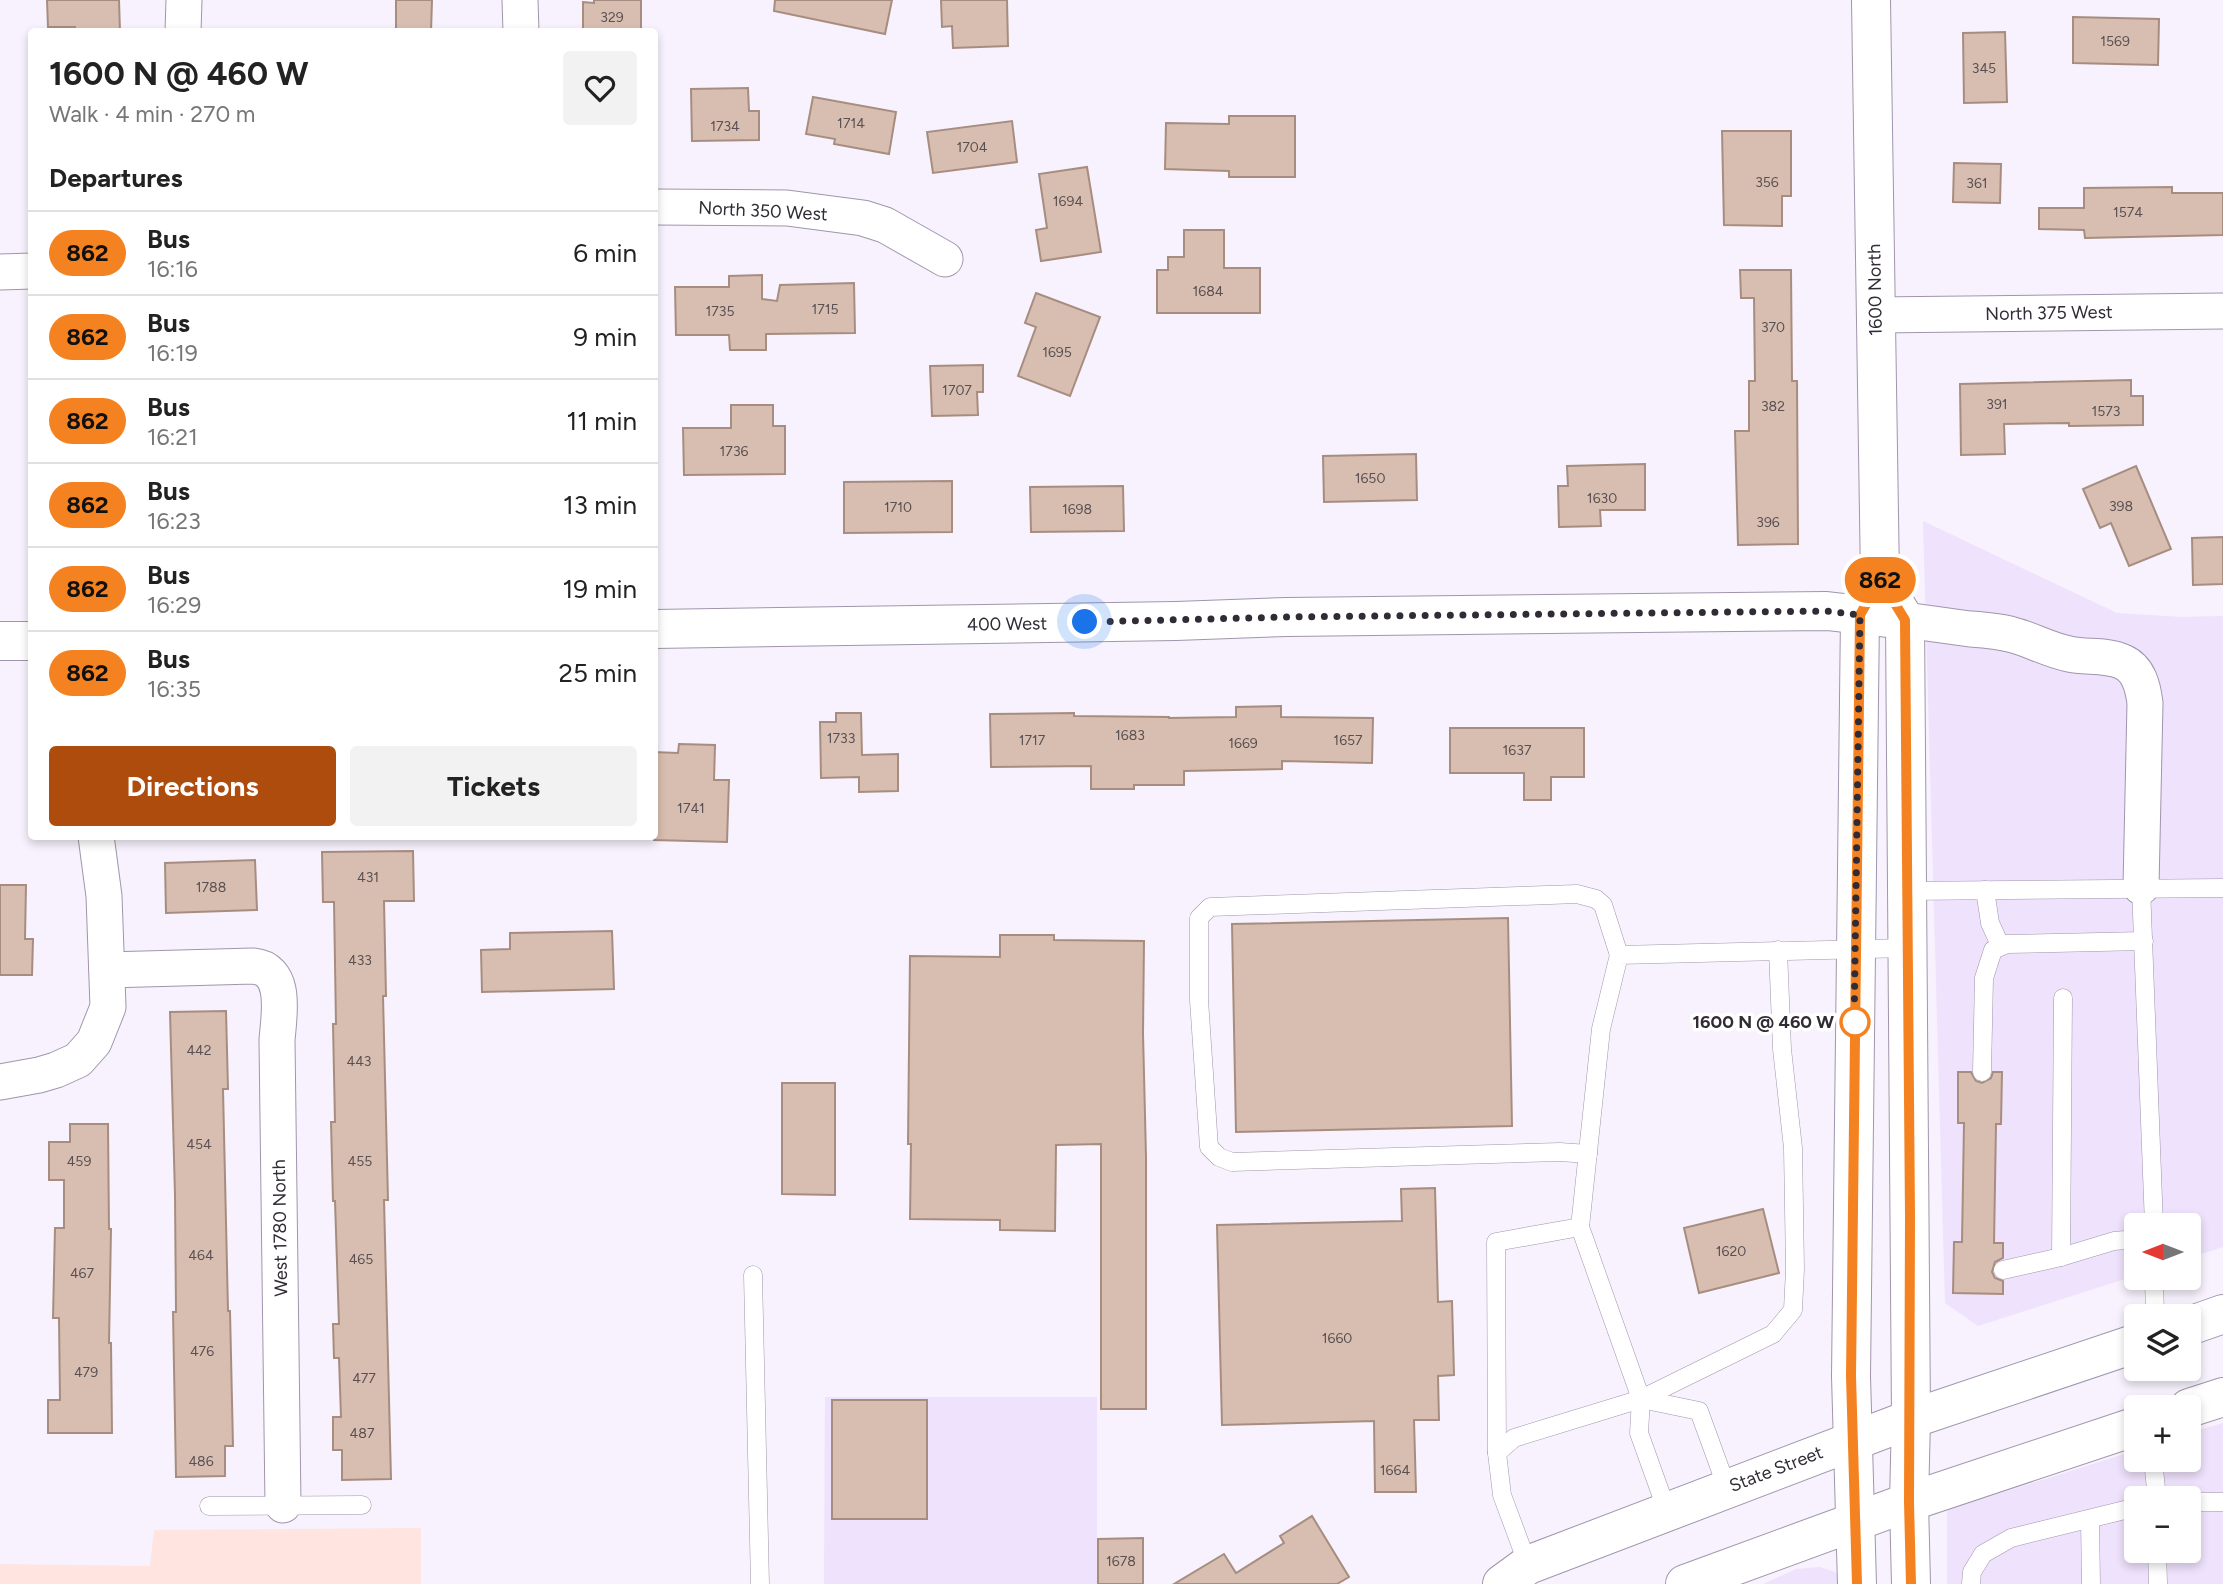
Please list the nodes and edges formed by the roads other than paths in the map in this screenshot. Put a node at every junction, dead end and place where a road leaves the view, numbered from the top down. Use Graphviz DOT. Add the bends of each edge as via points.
graph roads {
  1 [pos="184,0"];
  2 [pos="520,0"];
  3 [pos="1871,0"];
  4 [pos="183,28"];
  5 [pos="521,28"];
  6 [pos="658,207"];
  7 [pos="945,259"];
  8 [pos="28,271"];
  9 [pos="0,272"];
  10 [pos="2223,311"];
  11 [pos="1875,316"];
  12 [pos="1880,579"];
  13 [pos="1860,615"];
  14 [pos="1905,620"];
  15 [pos="658,629"];
  16 [pos="0,641"];
  17 [pos="28,641"];
  18 [pos="97,840"];
  19 [pos="2141,887"];
  20 [pos="2223,888"];
  21 [pos="1985,890"];
  22 [pos="1907,891"];
  23 [pos="2144,941"];
  24 [pos="2000,945"];
  25 [pos="1856,948"];
  26 [pos="1907,948"];
  27 [pos="1778,950"];
  28 [pos="1619,955"];
  29 [pos="107,970"];
  30 [pos="2063,998"];
  31 [pos="1982,1072"];
  32 [pos="0,1082"];
  33 [pos="1588,1154"];
  34 [pos="2154,1213"];
  35 [pos="1580,1227"];
  36 [pos="2124,1240"];
  37 [pos="2061,1257"];
  38 [pos="2003,1270"];
  39 [pos="753,1275"];
  40 [pos="2223,1314"];
  41 [pos="2201,1322"];
  42 [pos="2124,1347"];
  43 [pos="2223,1397"];
  44 [pos="1641,1399"];
  45 [pos="2201,1404"];
  46 [pos="1910,1419"];
  47 [pos="2124,1430"];
  48 [pos="1854,1440"];
  49 [pos="1497,1453"];
  50 [pos="1727,1488"];
  51 [pos="1909,1502"];
  52 [pos="2201,1502"];
  53 [pos="2223,1502"];
  54 [pos="283,1505"];
  55 [pos="362,1505"];
  56 [pos="209,1506"];
  57 [pos="1667,1511"];
  58 [pos="2124,1511"];
  59 [pos="2090,1520"];
  60 [pos="1856,1521"];
  61 [pos="2157,1563"];
  62 [pos="1515,1574"];
  63 [pos="760,1584"];
  64 [pos="1685,1584"];
  65 [pos="1857,1584"];
  66 [pos="1911,1584"];
  67 [pos="1971,1584"];
  68 [pos="2091,1584"];
  69 [pos="2158,1584"];
  1 -- 4 [label="street"];
  2 -- 5 [label="street"];
  3 -- 11 [label="main road, 1600 North"];
  6 -- 7 [label="street, North 350 West" via="787,208 863,218 885,225"];
  8 -- 9 [label="street"];
  10 -- 11 [label="street, North 375 West"];
  11 -- 12 [label="main road, 1600 North"];
  12 -- 13 [label="main road"];
  12 -- 14 [label="main road"];
  13 -- 14 [label="main road, 400 West"];
  13 -- 15 [label="main road, 400 West" via="1827,611 1287,617"];
  13 -- 25 [label="main road"];
  14 -- 19 [label="street" via="2010,634 2051,650 2113,659 2132,668 2145,703"];
  14 -- 22 [label="main road"];
  16 -- 17 [label="main road"];
  18 -- 29 [label="street"];
  19 -- 20 [label="lane"];
  19 -- 21 [label="lane"];
  19 -- 23 [label="lane"];
  21 -- 22 [label="lane"];
  21 -- 24 [label="lane" via="1990,923"];
  22 -- 26 [label="main road"];
  23 -- 24 [label="lane"];
  23 -- 34 [label="lane"];
  24 -- 31 [label="lane" via="1993,950 1984,978"];
  25 -- 26 [label="lane"];
  25 -- 27 [label="lane"];
  25 -- 48 [label="main road"];
  26 -- 46 [label="main road"];
  27 -- 28 [label="lane"];
  27 -- 44 [label="lane" via="1793,1148 1793,1310 1773,1334"];
  28 -- 33 [label="lane" via="1601,1029"];
  28 -- 33 [label="lane" via="1603,905 1577,894 1210,907 1199,918 1199,1000 1209,1147 1219,1157 1232,1162"];
  29 -- 32 [label="street" via="108,1007 94,1042 78,1060 39,1075"];
  29 -- 54 [label="street, West 1780 North" via="253,966 268,970 276,981 280,996"];
  30 -- 37 [label="lane"];
  33 -- 35 [label="lane"];
  35 -- 44 [label="lane"];
  35 -- 49 [label="lane" via="1496,1242"];
  36 -- 37 [label="lane"];
  37 -- 38 [label="lane"];
  39 -- 63 [label="lane"];
  40 -- 41 [label="main road"];
  42 -- 46 [label="main road, State Street"];
  43 -- 45 [label="main road"];
  44 -- 49 [label="lane" via="1514,1438"];
  44 -- 50 [label="lane" via="1699,1411"];
  44 -- 57 [label="lane" via="1639,1433"];
  46 -- 48 [label="main road, State Street"];
  46 -- 51 [label="main road"];
  47 -- 51 [label="main road"];
  48 -- 50 [label="main road, State Street"];
  48 -- 60 [label="main road"];
  49 -- 62 [label="lane"];
  50 -- 57 [label="main road, State Street"];
  51 -- 60 [label="main road"];
  51 -- 66 [label="main road"];
  52 -- 53 [label="lane"];
  54 -- 55 [label="lane"];
  54 -- 56 [label="lane"];
  57 -- 62 [label="main road, State Street"];
  58 -- 59 [label="lane"];
  59 -- 67 [label="lane" via="2011,1538 1992,1548 1977,1563"];
  59 -- 68 [label="lane"];
  60 -- 64 [label="main road"];
  60 -- 65 [label="main road"];
  61 -- 69 [label="lane"];
}
